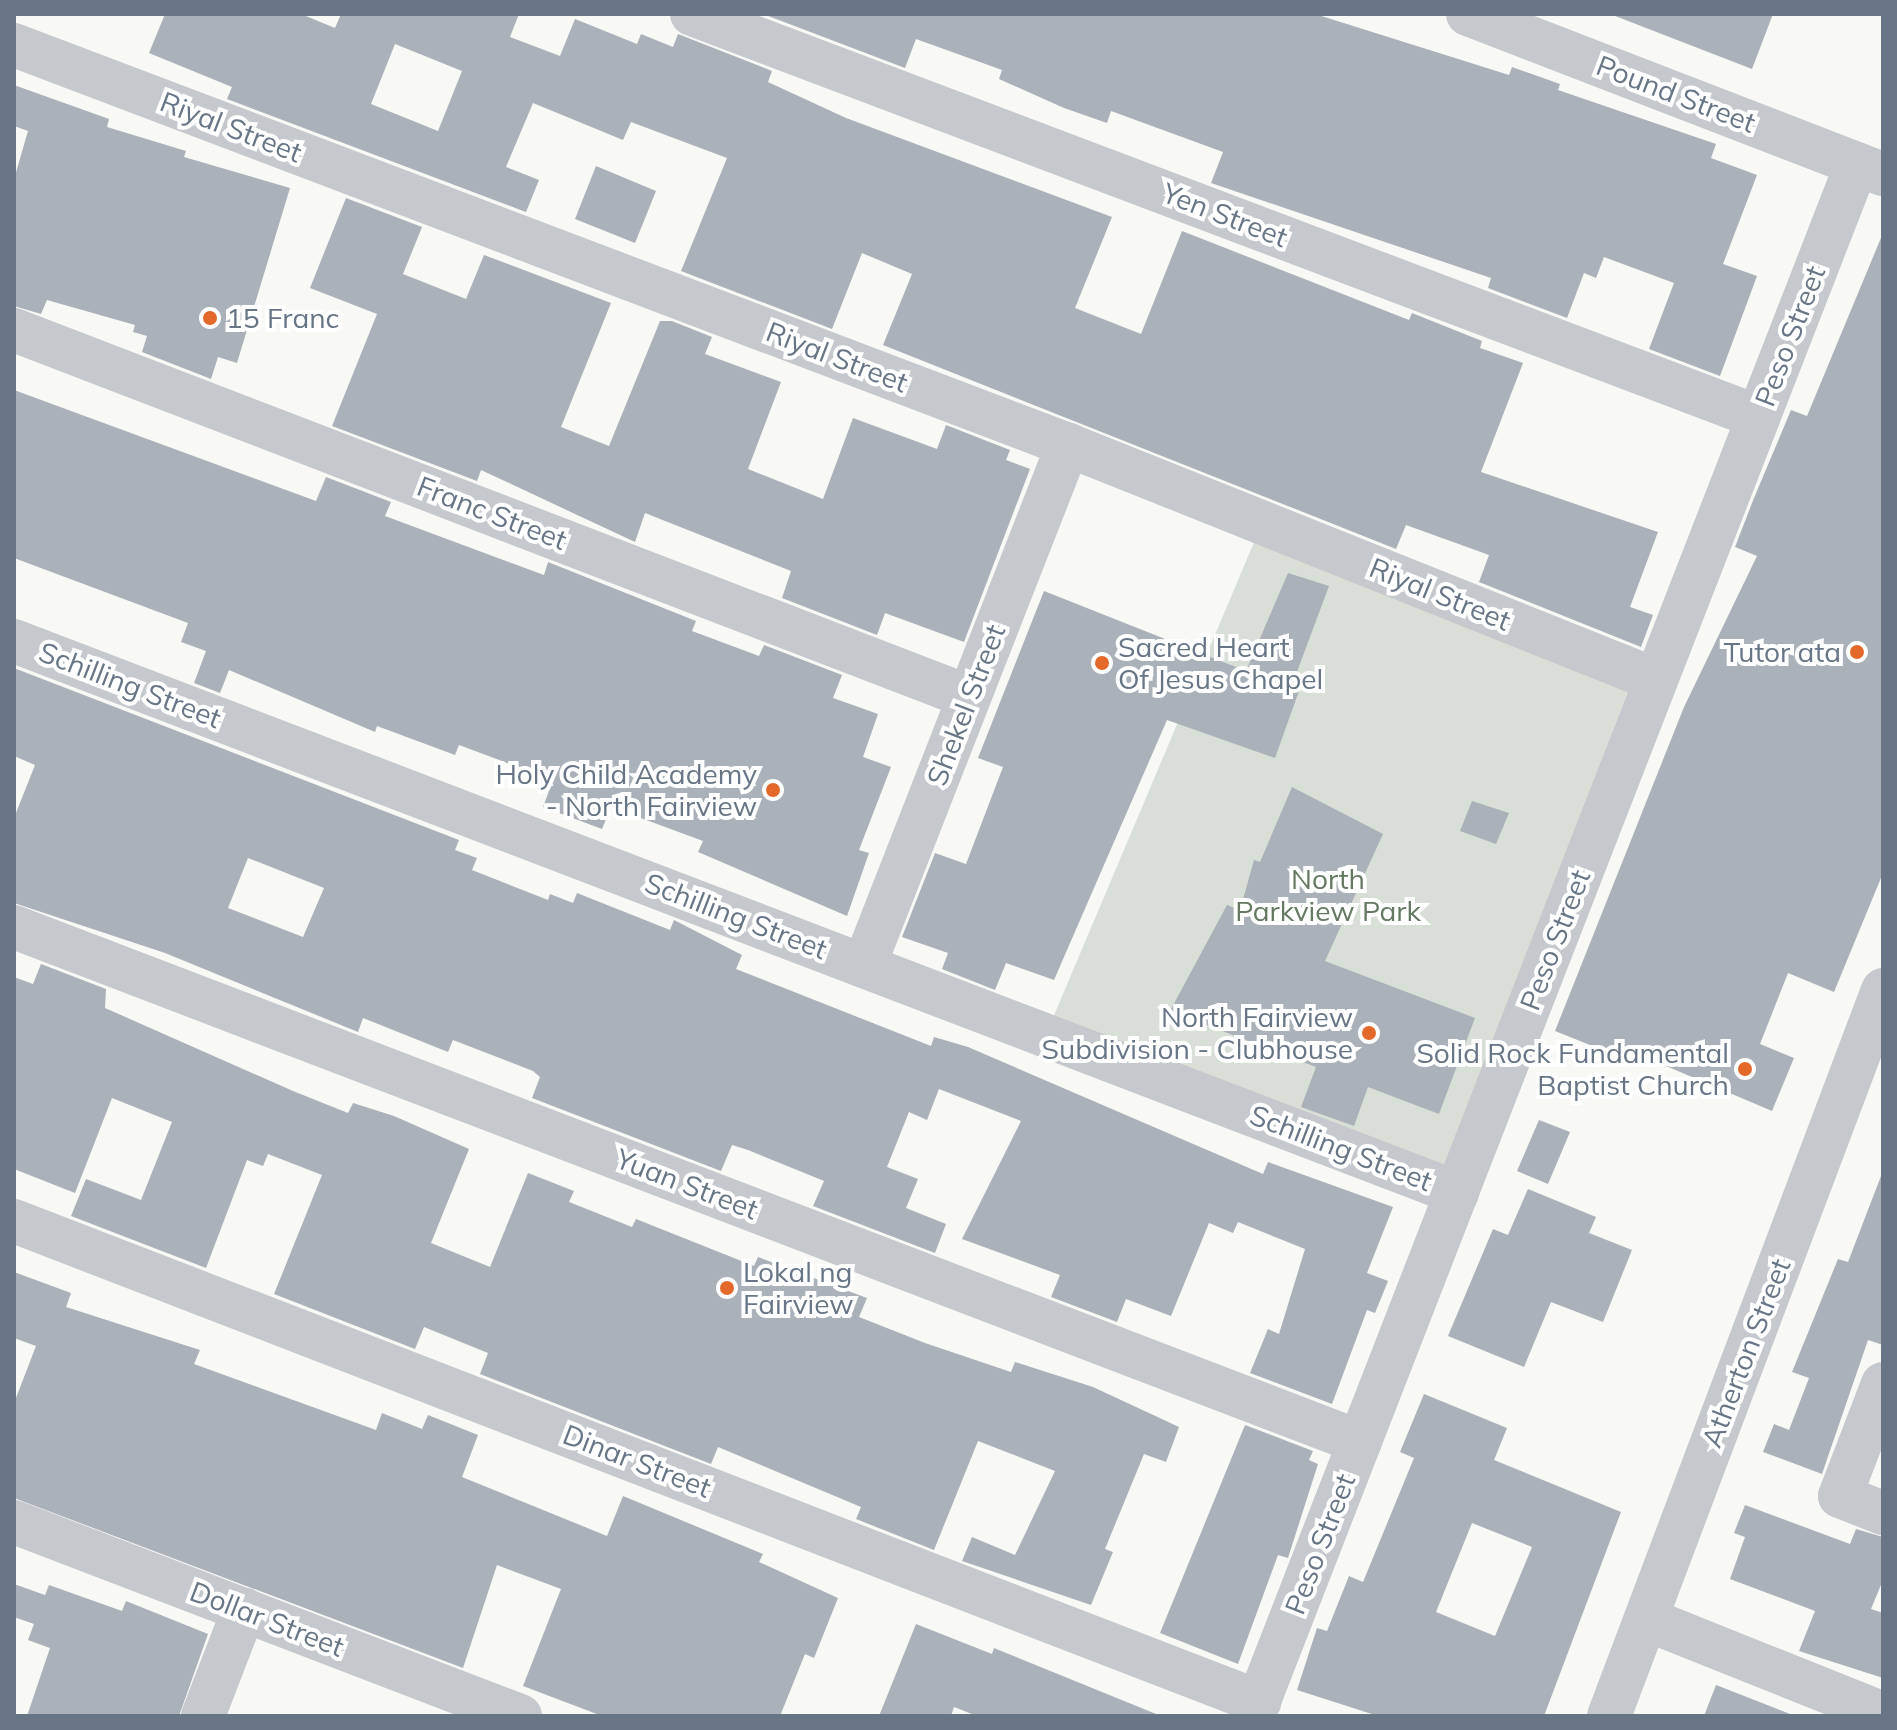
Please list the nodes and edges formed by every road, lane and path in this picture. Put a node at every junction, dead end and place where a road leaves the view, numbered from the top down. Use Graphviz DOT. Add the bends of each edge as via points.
graph roads {
  1 [pos="692,14"];
  2 [pos="1468,14"];
  3 [pos="14,45"];
  4 [pos="1870,169"];
  5 [pos="14,330"];
  6 [pos="1758,417"];
  7 [pos="1068,445"];
  8 [pos="14,641"];
  9 [pos="1656,680"];
  10 [pos="969,697"];
  11 [pos="14,927"];
  12 [pos="864,966"];
  13 [pos="1883,990"];
  14 [pos="1457,1193"];
  15 [pos="14,1221"];
  16 [pos="1883,1384"];
  17 [pos="1360,1442"];
  18 [pos="1883,1513"];
  19 [pos="14,1522"];
  20 [pos="244,1610"];
  21 [pos="1646,1619"];
  22 [pos="1256,1709"];
  23 [pos="509,1714"];
  24 [pos="1883,1714"];
  25 [pos="203,1716"];
  26 [pos="1609,1716"];
  1 -- 6 [label="street, Yen Street"];
  2 -- 4 [label="street, Pound Street"];
  3 -- 7 [label="street, Riyal Street"];
  4 -- 6 [label="street, Peso Street"];
  5 -- 10 [label="street, Franc Street"];
  6 -- 9 [label="street, Peso Street"];
  7 -- 9 [label="street, Riyal Street"];
  7 -- 10 [label="street, Shekel Street"];
  8 -- 12 [label="street, Schilling Street"];
  9 -- 14 [label="street, Peso Street"];
  10 -- 12 [label="street, Shekel Street"];
  11 -- 17 [label="street, Yuan Street"];
  12 -- 14 [label="street, Schilling Street"];
  13 -- 21 [label="street, Atherton Street"];
  14 -- 17 [label="street, Peso Street"];
  15 -- 22 [label="street, Dinar Street"];
  16 -- 18 [label="street" via="1840,1496"];
  17 -- 22 [label="street, Peso Street"];
  19 -- 20 [label="street, Dollar Street"];
  20 -- 23 [label="street, Dollar Street"];
  20 -- 25 [label="street"];
  21 -- 24 [label="street"];
  21 -- 26 [label="street, Atherton Street"];
}
